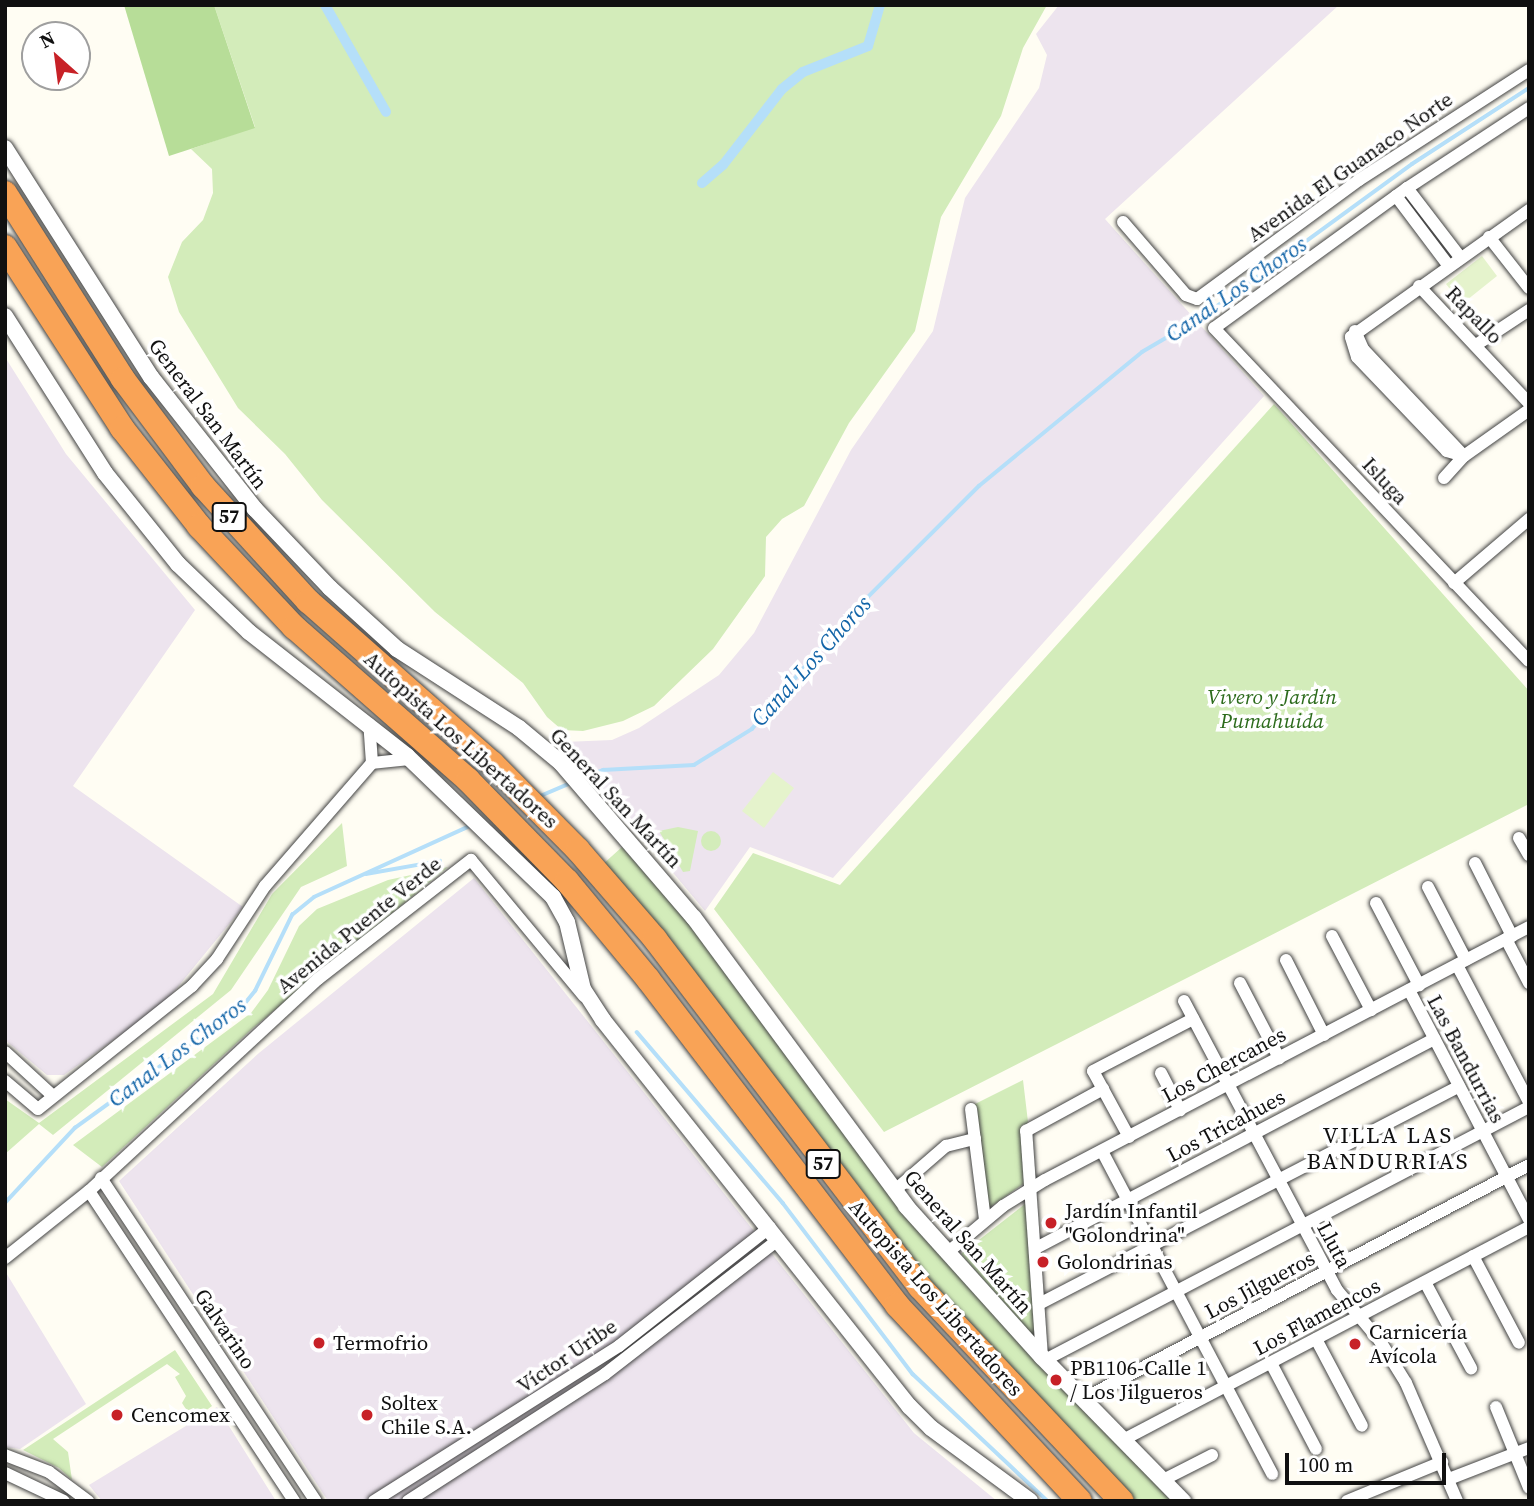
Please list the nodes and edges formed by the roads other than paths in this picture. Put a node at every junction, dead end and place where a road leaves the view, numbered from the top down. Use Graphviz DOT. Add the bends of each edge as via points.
graph roads {
  1 [pos="1529,70"];
  2 [pos="1529,108"];
  3 [pos="5,148"];
  4 [pos="1401,192"];
  5 [pos="5,193"];
  6 [pos="1529,210"];
  7 [pos="1123,222"];
  8 [pos="1489,237"];
  9 [pos="5,247"];
  10 [pos="1460,257"];
  11 [pos="1448,265"];
  12 [pos="1419,286"];
  13 [pos="1529,288"];
  14 [pos="1529,310"];
  15 [pos="5,316"];
  16 [pos="1476,345"];
  17 [pos="1529,403"];
  18 [pos="1529,410"];
  19 [pos="1464,457"];
  20 [pos="1444,478"];
  21 [pos="1529,519"];
  22 [pos="1454,583"];
  23 [pos="1529,662"];
  24 [pos="369,723"];
  25 [pos="411,759"];
  26 [pos="372,763"];
  27 [pos="1519,838"];
  28 [pos="1529,855"];
  29 [pos="1475,863"];
  30 [pos="1428,887"];
  31 [pos="1376,903"];
  32 [pos="1529,928"];
  33 [pos="1332,936"];
  34 [pos="1509,938"];
  35 [pos="1286,960"];
  36 [pos="1462,962"];
  37 [pos="1240,983"];
  38 [pos="1529,983"];
  39 [pos="1414,988"];
  40 [pos="1184,1001"];
  41 [pos="592,1005"];
  42 [pos="1371,1010"];
  43 [pos="1193,1019"];
  44 [pos="1324,1035"];
  45 [pos="1434,1039"];
  46 [pos="5,1052"];
  47 [pos="1279,1058"];
  48 [pos="1161,1073"];
  49 [pos="5,1081"];
  50 [pos="1228,1085"];
  51 [pos="1458,1086"];
  52 [pos="1103,1089"];
  53 [pos="53,1096"];
  54 [pos="1529,1104"];
  55 [pos="971,1109"];
  56 [pos="1180,1110"];
  57 [pos="1482,1131"];
  58 [pos="1254,1133"];
  59 [pos="1129,1137"];
  60 [pos="975,1139"];
  61 [pos="1102,1151"];
  62 [pos="1529,1165"];
  63 [pos="1506,1177"];
  64 [pos="101,1178"];
  65 [pos="1278,1180"];
  66 [pos="1032,1188"];
  67 [pos="89,1191"];
  68 [pos="894,1191"];
  69 [pos="1128,1200"];
  70 [pos="985,1220"];
  71 [pos="1302,1226"];
  72 [pos="1527,1230"];
  73 [pos="774,1233"];
  74 [pos="1152,1246"];
  75 [pos="1036,1248"];
  76 [pos="947,1253"];
  77 [pos="1473,1256"];
  78 [pos="5,1258"];
  79 [pos="1326,1271"];
  80 [pos="167,1276"];
  81 [pos="1425,1282"];
  82 [pos="152,1286"];
  83 [pos="1176,1292"];
  84 [pos="1039,1304"];
  85 [pos="1358,1317"];
  86 [pos="1200,1337"];
  87 [pos="1316,1339"];
  88 [pos="1519,1343"];
  89 [pos="1043,1359"];
  90 [pos="1271,1363"];
  91 [pos="1471,1368"];
  92 [pos="573,1377"];
  93 [pos="1226,1386"];
  94 [pos="581,1391"];
  95 [pos="1083,1399"];
  96 [pos="1496,1407"];
  97 [pos="1362,1426"];
  98 [pos="1123,1440"];
  99 [pos="1529,1448"];
  100 [pos="1316,1449"];
  101 [pos="1515,1453"];
  102 [pos="5,1455"];
  103 [pos="1212,1455"];
  104 [pos="1442,1462"];
  105 [pos="5,1473"];
  106 [pos="1272,1474"];
  107 [pos="1449,1479"];
  108 [pos="1163,1480"];
  109 [pos="1529,1488"];
  110 [pos="64,1501"];
  111 [pos="88,1501"];
  112 [pos="294,1501"];
  113 [pos="316,1501"];
  114 [pos="374,1501"];
  115 [pos="408,1501"];
  116 [pos="1030,1501"];
  117 [pos="1080,1501"];
  118 [pos="1122,1501"];
  119 [pos="1183,1501"];
  120 [pos="1347,1501"];
  121 [pos="1457,1501"];
  1 -- 7 [label="street, Avenida El Guanaco Norte" via="1359,180 1197,299 1186,295"];
  2 -- 4 [label="street"];
  3 -- 68 [label="street, General San Martín" via="151,377 278,534 397,649 526,733 561,763 715,945"];
  4 -- 10 [label="street"];
  4 -- 11 [label="street"];
  4 -- 22 [label="street, Isluga" via="1214,328"];
  5 -- 118 [label="highway, Autopista Los Libertadores / 57" via="122,379 228,516 337,628 542,812 655,939 920,1287"];
  6 -- 8 [label="street"];
  8 -- 10 [label="street"];
  8 -- 13 [label="street"];
  9 -- 117 [label="highway, Autopista Los Libertadores / 57" via="122,428 199,526 310,642 513,824 627,952 897,1305"];
  10 -- 11 [label="street"];
  11 -- 12 [label="street"];
  12 -- 16 [label="street, Rapallo"];
  12 -- 19 [label="street" via="1355,331 1363,349 1404,399"];
  14 -- 16 [label="street"];
  15 -- 24 [label="street" via="105,473 178,564 249,632"];
  16 -- 17 [label="street, Rapallo"];
  18 -- 19 [label="street"];
  19 -- 20 [label="street"];
  21 -- 22 [label="street"];
  22 -- 23 [label="street, Isluga"];
  24 -- 25 [label="street"];
  24 -- 26 [label="street"];
  25 -- 26 [label="street"];
  25 -- 41 [label="street" via="558,905 570,933 580,981"];
  26 -- 53 [label="street" via="265,886 217,959 192,986"];
  27 -- 28 [label="street"];
  29 -- 34 [label="street"];
  30 -- 36 [label="street"];
  31 -- 39 [label="street, Las Bandurrias"];
  32 -- 34 [label="street, Los Chercanes"];
  33 -- 42 [label="street"];
  34 -- 36 [label="street, Los Chercanes"];
  34 -- 38 [label="street"];
  35 -- 44 [label="street"];
  36 -- 39 [label="street, Los Chercanes"];
  36 -- 54 [label="street"];
  37 -- 47 [label="street"];
  39 -- 42 [label="street, Los Chercanes"];
  39 -- 45 [label="street, Las Bandurrias"];
  40 -- 43 [label="street, Lluta"];
  41 -- 64 [label="street, Avenida Puente Verde" via="471,860 318,979"];
  41 -- 73 [label="street"];
  42 -- 44 [label="street, Los Chercanes"];
  43 -- 50 [label="street, Lluta"];
  43 -- 52 [label="street" via="1093,1071"];
  44 -- 47 [label="street, Los Chercanes"];
  45 -- 51 [label="street, Las Bandurrias"];
  45 -- 58 [label="street, Los Tricahues"];
  46 -- 53 [label="street"];
  47 -- 50 [label="street, Los Chercanes"];
  48 -- 56 [label="street"];
  49 -- 53 [label="street" via="38,1109"];
  50 -- 56 [label="street, Los Chercanes"];
  50 -- 58 [label="street, Lluta"];
  51 -- 57 [label="street, Las Bandurrias"];
  51 -- 65 [label="street"];
  52 -- 59 [label="street"];
  52 -- 66 [label="street" via="1026,1131"];
  54 -- 57 [label="street"];
  55 -- 60 [label="street"];
  56 -- 59 [label="street, Los Chercanes"];
  57 -- 63 [label="street, Las Bandurrias"];
  57 -- 71 [label="street"];
  58 -- 65 [label="street, Lluta"];
  58 -- 69 [label="street, Los Tricahues"];
  59 -- 61 [label="street, Los Chercanes"];
  60 -- 68 [label="street" via="946,1146"];
  60 -- 70 [label="street"];
  61 -- 66 [label="street, Los Chercanes"];
  61 -- 69 [label="street"];
  62 -- 63 [label="street, Los Jilgueros"];
  63 -- 72 [label="street, Las Bandurrias"];
  63 -- 79 [label="street, Los Jilgueros"];
  64 -- 67 [label="street, Avenida Puente Verde"];
  64 -- 80 [label="street, Galvarino"];
  65 -- 71 [label="street, Lluta"];
  65 -- 74 [label="street"];
  66 -- 70 [label="street, Los Chercanes"];
  66 -- 75 [label="street"];
  67 -- 78 [label="street, Avenida Puente Verde"];
  67 -- 82 [label="street, Galvarino"];
  68 -- 76 [label="street, General San Martín"];
  69 -- 74 [label="street"];
  69 -- 75 [label="street, Los Tricahues"];
  70 -- 76 [label="street, Los Chercanes"];
  71 -- 79 [label="street, Lluta"];
  71 -- 83 [label="street"];
  72 -- 77 [label="street, Los Flamencos"];
  73 -- 92 [label="street, Víctor Uribe"];
  73 -- 94 [label="street, Víctor Uribe"];
  73 -- 116 [label="street" via="920,1419"];
  74 -- 83 [label="street"];
  74 -- 84 [label="street"];
  75 -- 84 [label="street"];
  76 -- 89 [label="street, General San Martín"];
  77 -- 81 [label="street, Los Flamencos"];
  77 -- 88 [label="street"];
  79 -- 85 [label="street, Lluta"];
  79 -- 86 [label="street, Los Jilgueros"];
  80 -- 82 [label="street"];
  80 -- 113 [label="street, Galvarino"];
  81 -- 85 [label="street, Los Flamencos"];
  81 -- 91 [label="street"];
  82 -- 112 [label="street, Galvarino"];
  83 -- 86 [label="street"];
  83 -- 89 [label="street"];
  84 -- 89 [label="street"];
  85 -- 87 [label="street, Los Flamencos"];
  85 -- 104 [label="street, Lluta" via="1388,1352"];
  86 -- 93 [label="street"];
  86 -- 95 [label="street, Los Jilgueros"];
  87 -- 90 [label="street, Los Flamencos"];
  87 -- 97 [label="street"];
  89 -- 95 [label="street, General San Martín"];
  90 -- 93 [label="street, Los Flamencos"];
  90 -- 100 [label="street"];
  92 -- 94 [label="street"];
  92 -- 114 [label="street, Víctor Uribe"];
  93 -- 98 [label="street, Los Flamencos"];
  93 -- 106 [label="street"];
  94 -- 115 [label="street, Víctor Uribe"];
  95 -- 98 [label="street, General San Martín"];
  96 -- 101 [label="street"];
  98 -- 108 [label="street, General San Martín"];
  99 -- 101 [label="street"];
  101 -- 107 [label="street"];
  101 -- 109 [label="street"];
  102 -- 111 [label="street" via="49,1472"];
  103 -- 108 [label="street"];
  104 -- 107 [label="street, Lluta"];
  104 -- 120 [label="street"];
  105 -- 110 [label="street"];
  107 -- 121 [label="street, Lluta"];
  108 -- 119 [label="street, General San Martín"];
}
